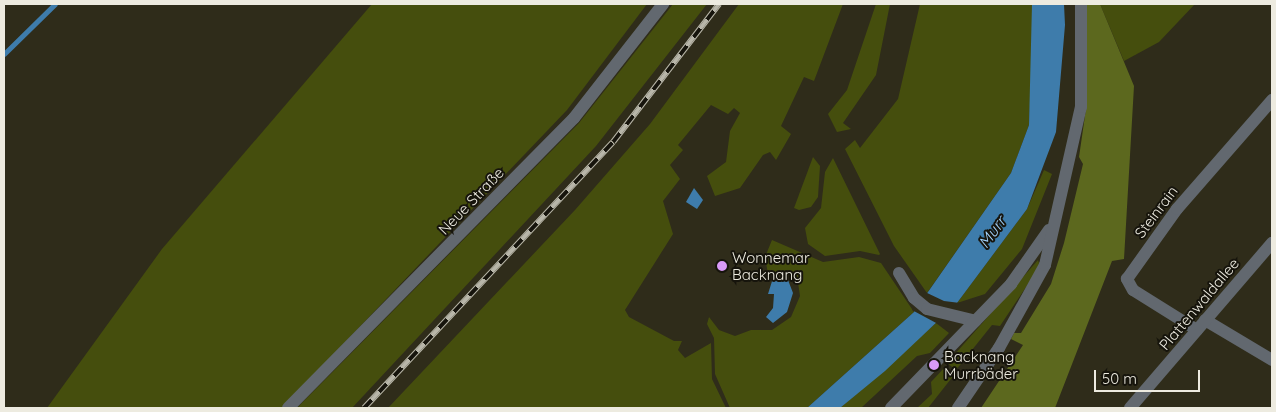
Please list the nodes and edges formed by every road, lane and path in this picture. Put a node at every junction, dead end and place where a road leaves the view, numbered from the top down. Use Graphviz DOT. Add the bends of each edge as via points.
graph roads {
  1 [pos="663,4"];
  2 [pos="1081,4"];
  3 [pos="1272,100"];
  4 [pos="1050,228"];
  5 [pos="1272,243"];
  6 [pos="899,273"];
  7 [pos="1206,320"];
  8 [pos="976,321"];
  9 [pos="1197,330"];
  10 [pos="1272,360"];
  11 [pos="288,408"];
  12 [pos="891,408"];
  13 [pos="958,408"];
  14 [pos="1130,408"];
  1 -- 11 [label="street, Neue Straße" via="574,118"];
  2 -- 4 [label="street" via="1081,106 1069,172"];
  3 -- 9 [label="street, Steinrain" via="1177,209 1127,279 1133,290"];
  4 -- 8 [label="street" via="1011,284"];
  4 -- 13 [label="street" via="1045,265 1032,291"];
  5 -- 7 [label="street, Plattenwaldallee"];
  6 -- 8 [label="street" via="920,304"];
  7 -- 9 [label="street, Plattenwaldallee"];
  7 -- 10 [label="street"];
  8 -- 12 [label="street"];
  9 -- 14 [label="street, Plattenwaldallee"];
}
